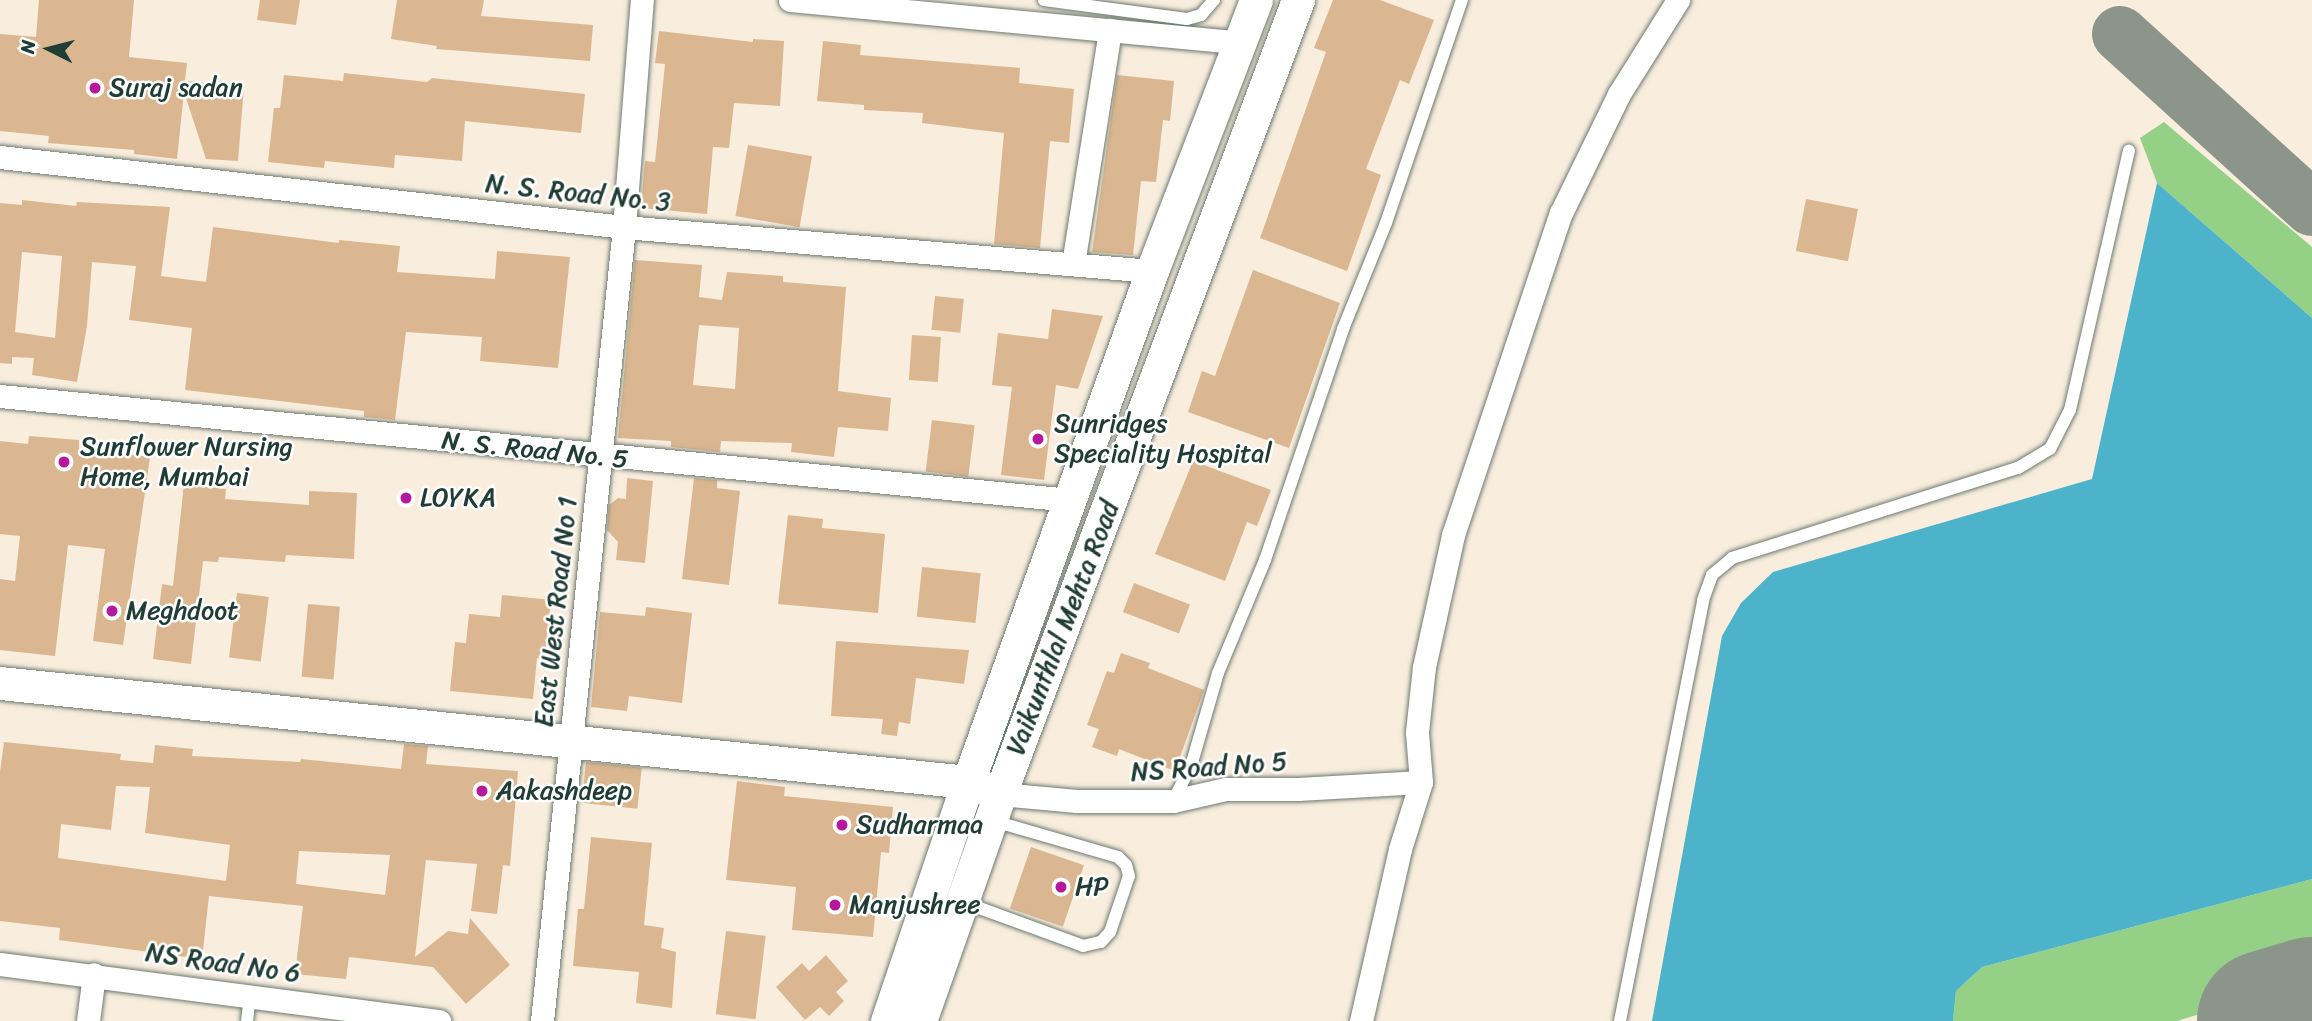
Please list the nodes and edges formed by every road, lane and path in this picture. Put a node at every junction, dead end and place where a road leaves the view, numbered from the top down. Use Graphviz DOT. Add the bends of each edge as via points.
graph roads {
  1 [pos="642,0"];
  2 [pos="790,0"];
  3 [pos="1044,0"];
  4 [pos="1214,0"];
  5 [pos="1256,0"];
  6 [pos="1298,0"];
  7 [pos="1462,0"];
  8 [pos="1678,0"];
  9 [pos="967,8"];
  10 [pos="1173,21"];
  11 [pos="1110,30"];
  12 [pos="1241,43"];
  13 [pos="2129,151"];
  14 [pos="0,157"];
  15 [pos="624,227"];
  16 [pos="1073,264"];
  17 [pos="1152,271"];
  18 [pos="0,396"];
  19 [pos="601,456"];
  20 [pos="1070,500"];
  21 [pos="0,683"];
  22 [pos="571,742"];
  23 [pos="968,782"];
  24 [pos="1421,782"];
  25 [pos="1173,801"];
  26 [pos="996,807"];
  27 [pos="962,901"];
  28 [pos="0,964"];
  29 [pos="94,974"];
  30 [pos="250,995"];
  31 [pos="88,1021"];
  32 [pos="247,1021"];
  33 [pos="439,1021"];
  34 [pos="542,1021"];
  35 [pos="887,1021"];
  36 [pos="920,1021"];
  37 [pos="1361,1021"];
  38 [pos="1620,1021"];
  1 -- 15 [label="street, East West Road No 1"];
  2 -- 9 [label="street"];
  3 -- 10 [label="lane"];
  4 -- 10 [label="lane" via="1201,15"];
  5 -- 12 [label="main road, Vaikunthlal Mehta Road"];
  6 -- 26 [label="main road, Vaikunthlal Mehta Road"];
  7 -- 25 [label="lane" via="1265,560 1218,673 1191,766"];
  8 -- 24 [label="street" via="1619,94 1561,213 1469,486 1438,592 1424,667 1417,732"];
  9 -- 11 [label="street"];
  10 -- 11 [label="street"];
  10 -- 12 [label="street"];
  11 -- 16 [label="street"];
  12 -- 17 [label="main road, Vaikunthlal Mehta Road"];
  13 -- 38 [label="lane" via="2070,410 2050,449 2018,468 1732,558 1712,575 1703,600"];
  14 -- 15 [label="street, N. S. Road No. 3"];
  15 -- 16 [label="street, N. S. Road No. 3"];
  15 -- 19 [label="street, East West Road No 1"];
  16 -- 17 [label="street, N. S. Road No. 3"];
  17 -- 20 [label="main road, Vaikunthlal Mehta Road"];
  18 -- 19 [label="street, N. S. Road No. 5"];
  19 -- 20 [label="street, N. S. Road No. 5"];
  19 -- 22 [label="street, East West Road No 1"];
  20 -- 23 [label="main road, Vaikunthlal Mehta Road"];
  21 -- 22 [label="main road"];
  22 -- 23 [label="main road"];
  22 -- 34 [label="street, East West Road No 1"];
  23 -- 26 [label="main road"];
  23 -- 35 [label="main road, Vaikunthlal Mehta Road"];
  24 -- 25 [label="street, NS Road No 5" via="1226,789"];
  24 -- 37 [label="street" via="1400,849"];
  25 -- 26 [label="street, NS Road No 5"];
  26 -- 27 [label="main road, Vaikunthlal Mehta Road"];
  26 -- 27 [label="lane" via="1126,864 1129,876 1114,921 1101,942 1083,946"];
  27 -- 36 [label="main road, Vaikunthlal Mehta Road"];
  28 -- 29 [label="street, NS Road No 6"];
  29 -- 30 [label="street, NS Road No 6"];
  29 -- 31 [label="street"];
  30 -- 32 [label="lane"];
  30 -- 33 [label="street, NS Road No 6"];
}
